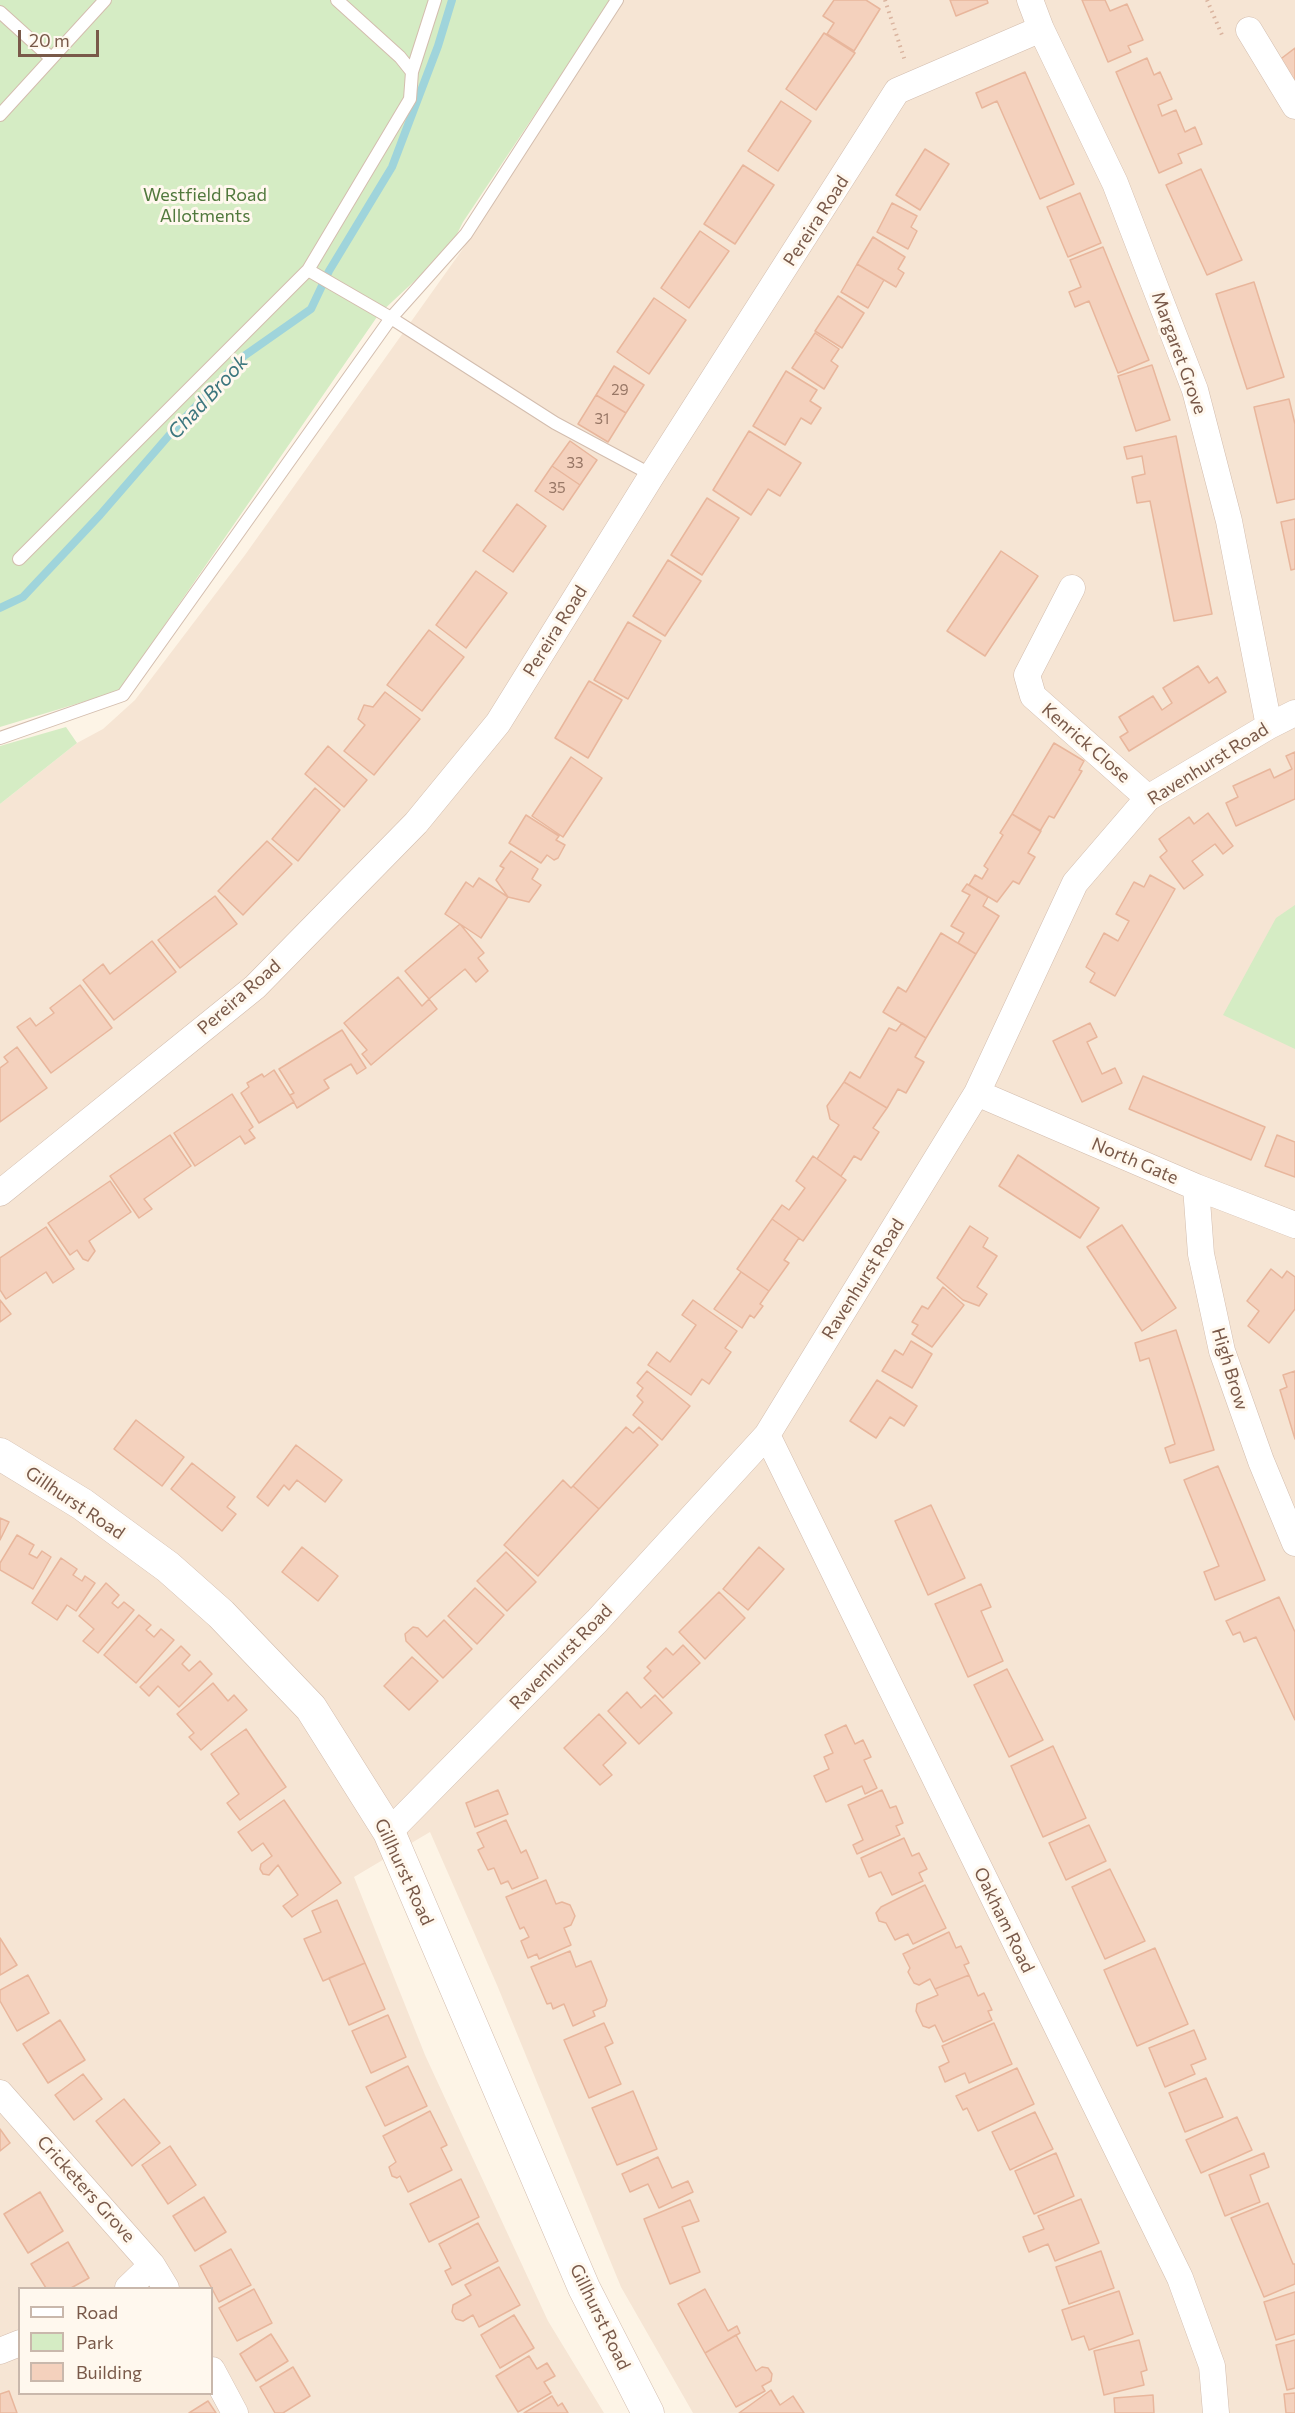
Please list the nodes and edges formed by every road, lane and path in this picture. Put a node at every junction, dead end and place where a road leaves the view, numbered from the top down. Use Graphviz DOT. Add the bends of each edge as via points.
graph roads {
  1 [pos="105,0"];
  2 [pos="337,0"];
  3 [pos="435,0"];
  4 [pos="617,0"];
  5 [pos="885,0"];
  6 [pos="1029,0"];
  7 [pos="0,12"];
  8 [pos="1041,29"];
  9 [pos="1249,30"];
  10 [pos="51,58"];
  11 [pos="412,72"];
  12 [pos="912,85"];
  13 [pos="1295,106"];
  14 [pos="0,115"];
  15 [pos="308,270"];
  16 [pos="391,318"];
  17 [pos="652,475"];
  18 [pos="19,559"];
  19 [pos="1072,588"];
  20 [pos="1295,713"];
  21 [pos="1269,726"];
  22 [pos="0,738"];
  23 [pos="1148,798"];
  24 [pos="977,1093"];
  25 [pos="1196,1187"];
  26 [pos="0,1193"];
  27 [pos="1295,1225"];
  28 [pos="767,1435"];
  29 [pos="0,1454"];
  30 [pos="1295,1543"];
  31 [pos="389,1832"];
  32 [pos="0,2093"];
  33 [pos="152,2265"];
  34 [pos="130,2287"];
  35 [pos="165,2287"];
  36 [pos="18,2344"];
  37 [pos="0,2351"];
  38 [pos="213,2372"];
  39 [pos="236,2413"];
  40 [pos="648,2413"];
  41 [pos="1216,2413"];
  1 -- 10 [label="lane"];
  2 -- 11 [label="lane"];
  3 -- 11 [label="lane"];
  4 -- 16 [label="lane" via="466,234"];
  5 -- 12 [label="path"];
  6 -- 8 [label="street, Margaret Grove"];
  7 -- 10 [label="lane"];
  8 -- 12 [label="street, Pereira Road"];
  8 -- 21 [label="street, Margaret Grove" via="1115,183 1195,390 1229,521"];
  9 -- 13 [label="street"];
  10 -- 14 [label="lane"];
  11 -- 15 [label="lane" via="410,99"];
  12 -- 17 [label="street, Pereira Road" via="897,92"];
  15 -- 16 [label="lane"];
  15 -- 18 [label="lane"];
  16 -- 17 [label="lane" via="555,423"];
  16 -- 22 [label="lane" via="123,694"];
  17 -- 26 [label="street, Pereira Road" via="498,723 416,823 255,987"];
  19 -- 23 [label="street, Kenrick Close" via="1026,675 1033,696"];
  20 -- 21 [label="street, Ravenhurst Road"];
  21 -- 23 [label="street, Ravenhurst Road"];
  23 -- 24 [label="street, Ravenhurst Road" via="1075,884"];
  24 -- 25 [label="street, North Gate"];
  24 -- 28 [label="street, Ravenhurst Road"];
  25 -- 27 [label="street, North Gate"];
  25 -- 30 [label="street, High Brow" via="1201,1254 1222,1351"];
  28 -- 31 [label="street, Ravenhurst Road" via="597,1621"];
  28 -- 41 [label="street, Oakham Road" via="1180,2278 1212,2367"];
  29 -- 31 [label="street, Gillhurst Road" via="101,1518 168,1567 221,1614 311,1707"];
  31 -- 40 [label="street, Gillhurst Road" via="584,2288"];
  32 -- 33 [label="street, Cricketers Grove"];
  33 -- 34 [label="street"];
  33 -- 35 [label="street, Cricketers Grove"];
  36 -- 37 [label="street"];
  38 -- 39 [label="street"];
}
